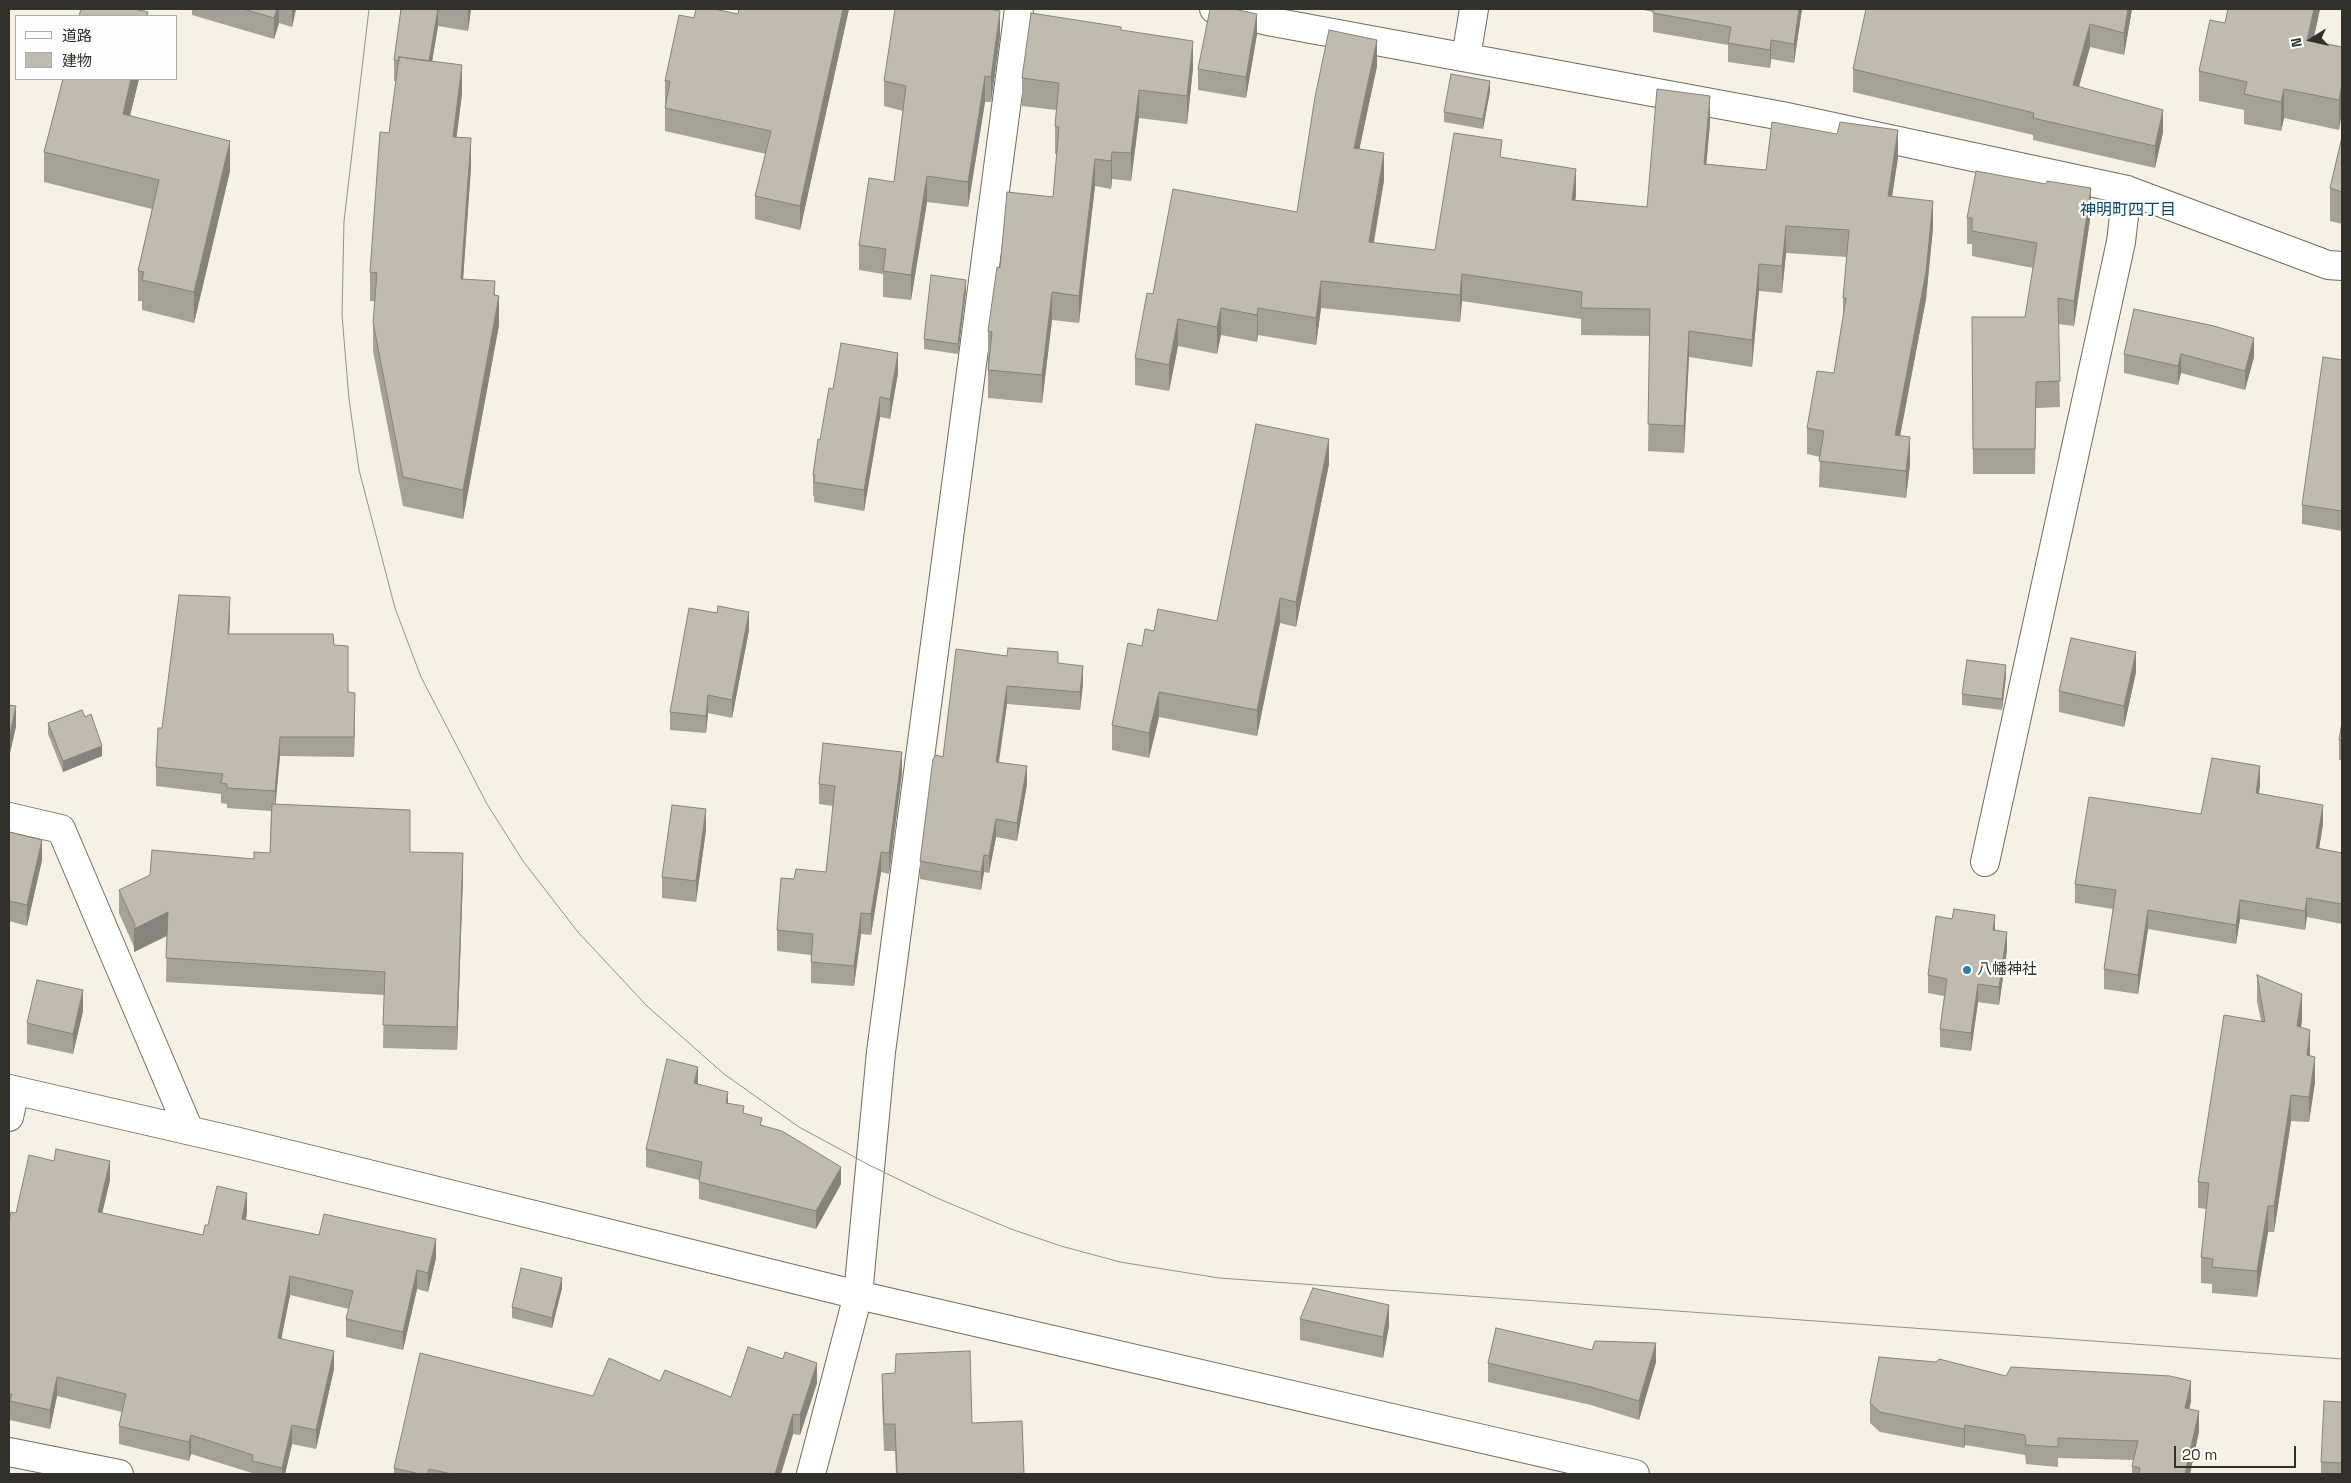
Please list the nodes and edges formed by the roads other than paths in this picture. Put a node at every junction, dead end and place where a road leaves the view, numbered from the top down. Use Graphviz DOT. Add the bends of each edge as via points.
graph roads {
  1 [pos="1019,9"];
  2 [pos="1214,9"];
  3 [pos="1474,9"];
  4 [pos="1274,16"];
  5 [pos="1466,58"];
  6 [pos="2127,190"];
  7 [pos="2342,266"];
  8 [pos="9,817"];
  9 [pos="1985,862"];
  10 [pos="12,1090"];
  11 [pos="9,1117"];
  12 [pos="189,1130"];
  13 [pos="858,1295"];
  14 [pos="9,1452"];
  15 [pos="119,1474"];
  16 [pos="811,1474"];
  17 [pos="1635,1474"];
  1 -- 13 [label="street" via="881,1052"];
  2 -- 4 [label="street"];
  3 -- 5 [label="street"];
  4 -- 5 [label="street"];
  5 -- 6 [label="street" via="1782,116"];
  6 -- 7 [label="street" via="2328,265"];
  6 -- 9 [label="street" via="2121,242"];
  8 -- 12 [label="street" via="61,829"];
  10 -- 11 [label="street"];
  10 -- 12 [label="street"];
  12 -- 13 [label="street"];
  13 -- 16 [label="street"];
  13 -- 17 [label="street"];
  14 -- 15 [label="street"];
}
